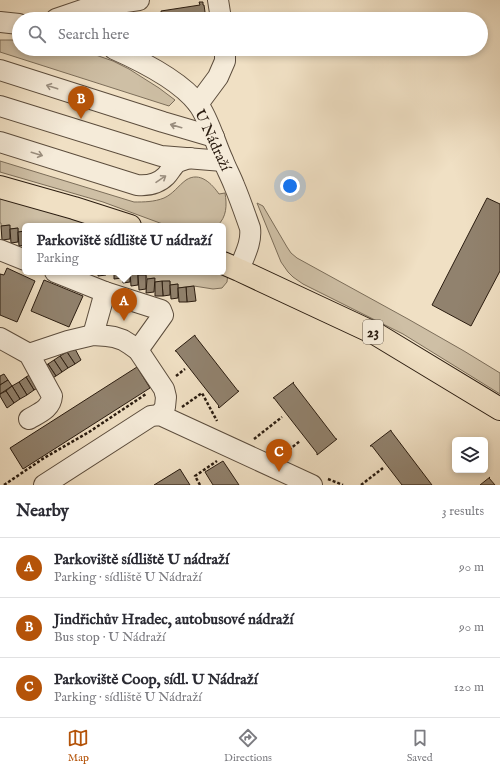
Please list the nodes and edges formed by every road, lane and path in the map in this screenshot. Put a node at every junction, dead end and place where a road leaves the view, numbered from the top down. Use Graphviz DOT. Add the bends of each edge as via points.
graph roads {
  1 [pos="139,0"];
  2 [pos="218,0"];
  3 [pos="78,12"];
  4 [pos="220,12"];
  5 [pos="0,22"];
  6 [pos="12,23"];
  7 [pos="130,56"];
  8 [pos="225,56"];
  9 [pos="0,70"];
  10 [pos="198,104"];
  11 [pos="0,106"];
  12 [pos="214,137"];
  13 [pos="0,142"];
  14 [pos="190,158"];
  15 [pos="223,161"];
  16 [pos="0,187"];
  17 [pos="121,223"];
  18 [pos="0,250"];
  19 [pos="22,259"];
  20 [pos="231,266"];
  21 [pos="62,275"];
  22 [pos="105,292"];
  23 [pos="93,335"];
  24 [pos="0,338"];
  25 [pos="138,350"];
  26 [pos="29,354"];
  27 [pos="134,402"];
  28 [pos="182,407"];
  29 [pos="500,409"];
  30 [pos="160,415"];
  31 [pos="282,418"];
  32 [pos="29,419"];
  33 [pos="219,425"];
  34 [pos="300,442"];
  35 [pos="249,443"];
  36 [pos="222,457"];
  37 [pos="280,457"];
  38 [pos="383,468"];
  39 [pos="4,485"];
  40 [pos="44,485"];
  41 [pos="200,485"];
  42 [pos="312,485"];
  43 [pos="361,485"];
  1 -- 3 [label="street"];
  2 -- 4 [label="street"];
  5 -- 6 [label="street"];
  7 -- 10 [label="street, U Nádraží" via="166,76"];
  8 -- 10 [label="street" via="218,77"];
  12 -- 9 [label="street, one-way"];
  10 -- 12 [label="street, U Nádraží"];
  11 -- 14 [label="street" via="161,156"];
  12 -- 15 [label="street, U Nádraží"];
  13 -- 14 [label="street, one-way" via="137,185 160,181 177,163"];
  14 -- 15 [label="street"];
  15 -- 20 [label="street, U Nádraží" via="251,235 250,244"];
  16 -- 17 [label="main road"];
  18 -- 19 [label="street"];
  20 -- 29 [label="main road, 23" via="376,334"];
  21 -- 22 [label="street"];
  22 -- 23 [label="street"];
  22 -- 25 [label="street" via="161,310 163,315"];
  23 -- 25 [label="street" via="114,337"];
  23 -- 26 [label="street"];
  24 -- 26 [label="street"];
  25 -- 30 [label="street" via="164,389 165,407"];
  26 -- 32 [label="street" via="52,396 46,409"];
  27 -- 39 [label="path"];
  28 -- 33 [label="path" via="202,393"];
  30 -- 40 [label="street" via="151,416"];
  30 -- 42 [label="street"];
  31 -- 35 [label="path"];
  34 -- 37 [label="path"];
  36 -- 41 [label="path" via="195,476"];
  38 -- 43 [label="path"];
}
